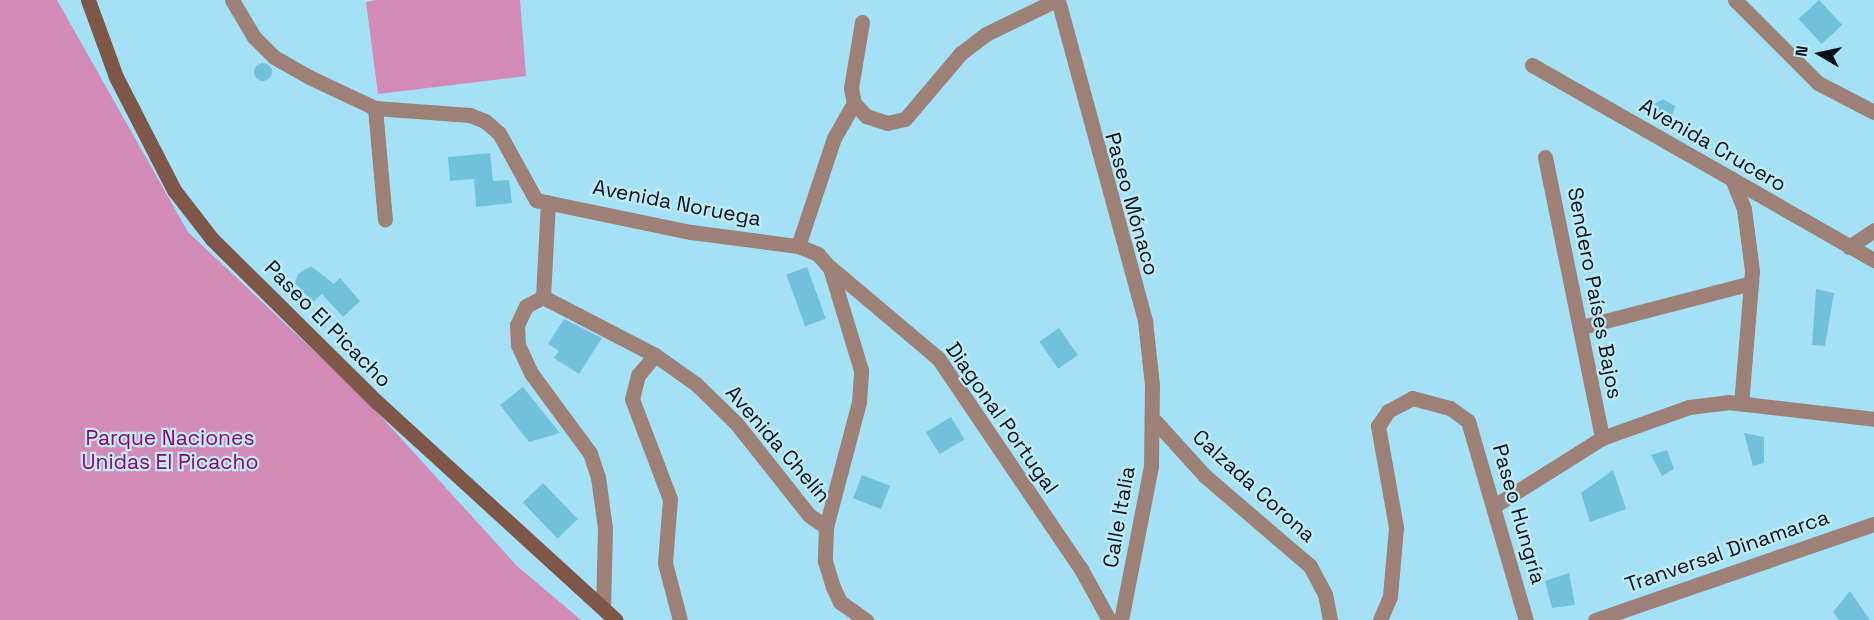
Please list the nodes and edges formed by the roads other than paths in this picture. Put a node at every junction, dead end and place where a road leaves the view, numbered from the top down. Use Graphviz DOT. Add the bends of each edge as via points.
graph roads {
  1 [pos="88,0"];
  2 [pos="232,0"];
  3 [pos="1057,0"];
  4 [pos="1735,0"];
  5 [pos="862,22"];
  6 [pos="1532,65"];
  7 [pos="854,103"];
  8 [pos="375,108"];
  9 [pos="1874,112"];
  10 [pos="1545,157"];
  11 [pos="1732,179"];
  12 [pos="548,202"];
  13 [pos="385,220"];
  14 [pos="1874,230"];
  15 [pos="798,246"];
  16 [pos="1849,247"];
  17 [pos="1874,260"];
  18 [pos="830,268"];
  19 [pos="1751,283"];
  20 [pos="543,297"];
  21 [pos="1582,327"];
  22 [pos="655,355"];
  23 [pos="1741,404"];
  24 [pos="1874,419"];
  25 [pos="1155,420"];
  26 [pos="1602,438"];
  27 [pos="1494,506"];
  28 [pos="1874,524"];
  29 [pos="826,527"];
  30 [pos="603,608"];
  31 [pos="616,620"];
  32 [pos="680,620"];
  33 [pos="866,620"];
  34 [pos="1108,620"];
  35 [pos="1121,620"];
  36 [pos="1330,620"];
  37 [pos="1380,620"];
  38 [pos="1526,620"];
  39 [pos="1595,620"];
  1 -- 30 [label="street, Paseo El Picacho" via="116,77 159,159 212,239 378,403"];
  2 -- 8 [label="street" via="254,37 274,57"];
  3 -- 7 [label="street" via="986,34 961,54 905,119 887,123 866,116"];
  3 -- 25 [label="street, Paseo Mónaco" via="1145,321"];
  4 -- 9 [label="street" via="1818,83"];
  5 -- 7 [label="street" via="851,88"];
  6 -- 11 [label="street, Avenida Crucero"];
  7 -- 15 [label="street" via="834,138"];
  8 -- 12 [label="street" via="470,115 485,121 499,133 523,172 527,191 536,200"];
  8 -- 13 [label="street"];
  10 -- 21 [label="street, Sendero Países Bajos"];
  11 -- 16 [label="street, Avenida Crucero"];
  11 -- 19 [label="street" via="1744,209"];
  12 -- 15 [label="street, Avenida Noruega" via="692,232"];
  12 -- 20 [label="street"];
  14 -- 16 [label="street"];
  15 -- 18 [label="street, Diagonal Portugal" via="818,254"];
  16 -- 17 [label="street, Avenida Crucero"];
  18 -- 29 [label="street" via="849,319 862,385"];
  18 -- 34 [label="street, Diagonal Portugal" via="938,357 1081,569"];
  19 -- 21 [label="street"];
  19 -- 23 [label="street"];
  20 -- 22 [label="street, Avenida Chelín"];
  20 -- 30 [label="street" via="526,306 517,325 518,345 531,373 590,453 598,477 605,528"];
  21 -- 26 [label="street, Sendero Países Bajos"];
  22 -- 29 [label="street, Avenida Chelín" via="696,384 736,423 809,515"];
  22 -- 32 [label="street" via="638,375 632,399 670,499 665,563"];
  23 -- 24 [label="street"];
  23 -- 26 [label="street" via="1689,407"];
  25 -- 35 [label="street, Calle Italia"];
  25 -- 36 [label="street, Calzada Corona" via="1205,476 1310,566 1325,594"];
  26 -- 27 [label="street"];
  27 -- 37 [label="street, Paseo Hungría" via="1468,420 1450,408 1412,398 1388,411 1378,426 1396,527 1390,596"];
  27 -- 38 [label="street, Paseo Hungría"];
  28 -- 39 [label="street, Tranversal Dinamarca"];
  29 -- 33 [label="street, Avenida Chelín" via="825,561 833,587 840,602"];
  30 -- 31 [label="street, Paseo El Picacho"];
}
